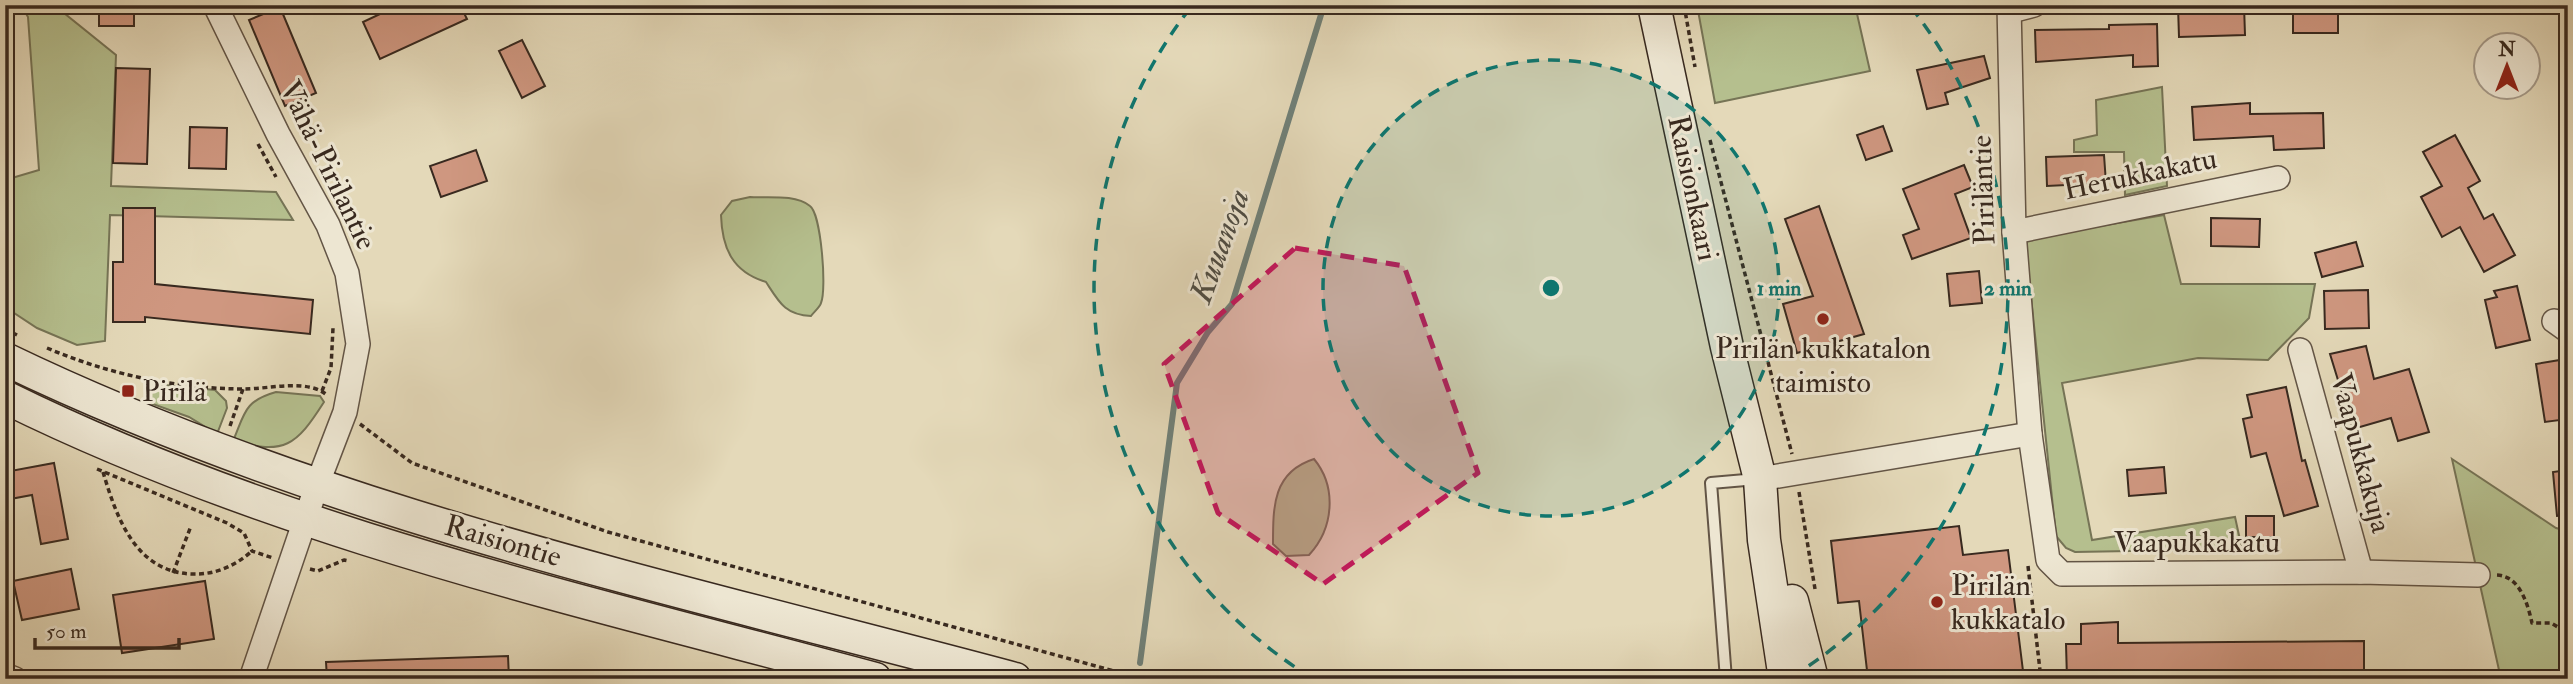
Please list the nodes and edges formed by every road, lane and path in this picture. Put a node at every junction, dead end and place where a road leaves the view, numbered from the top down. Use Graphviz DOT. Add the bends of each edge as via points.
graph roads {
  1 [pos="215,5"];
  2 [pos="1654,5"];
  3 [pos="1684,5"];
  4 [pos="2034,5"];
  5 [pos="2010,8"];
  6 [pos="1696,74"];
  7 [pos="1707,127"];
  8 [pos="253,133"];
  9 [pos="2278,178"];
  10 [pos="277,179"];
  11 [pos="2014,232"];
  12 [pos="334,323"];
  13 [pos="5,329"];
  14 [pos="36,343"];
  15 [pos="15,349"];
  16 [pos="2300,351"];
  17 [pos="243,389"];
  18 [pos="322,391"];
  19 [pos="5,397"];
  20 [pos="345,412"];
  21 [pos="227,433"];
  22 [pos="2030,434"];
  23 [pos="103,472"];
  24 [pos="1796,473"];
  25 [pos="317,485"];
  26 [pos="1760,486"];
  27 [pos="305,520"];
  28 [pos="191,526"];
  29 [pos="252,551"];
  30 [pos="2361,572"];
  31 [pos="173,573"];
  32 [pos="2478,575"];
  33 [pos="1816,594"];
  34 [pos="2568,633"];
  35 [pos="5,675"];
  36 [pos="15,679"];
  37 [pos="251,679"];
  38 [pos="874,679"];
  39 [pos="1015,679"];
  40 [pos="1143,679"];
  41 [pos="1726,679"];
  42 [pos="1785,679"];
  43 [pos="1812,679"];
  1 -- 20 [label="street, Vähä-Pirilantie" via="328,225 347,272 358,344"];
  2 -- 26 [label="main road, Raisionkaari"];
  3 -- 6 [label="path"];
  4 -- 5 [label="street"];
  5 -- 11 [label="street, Piriläntie"];
  7 -- 24 [label="path"];
  8 -- 10 [label="path"];
  9 -- 11 [label="street, Herukkakatu"];
  11 -- 22 [label="street, Piriläntie"];
  12 -- 18 [label="path" via="331,368"];
  13 -- 15 [label="path"];
  14 -- 17 [label="path" via="88,365 135,377"];
  15 -- 25 [label="main road, Raisiontie" via="149,423"];
  16 -- 30 [label="street, Vaapukkakuja"];
  17 -- 18 [label="path" via="292,386"];
  17 -- 21 [label="path"];
  18 -- 20 [label="path"];
  19 -- 27 [label="main road, Raisiontie" via="185,477"];
  20 -- 25 [label="street, Vähä-Pirilantie"];
  20 -- 40 [label="path" via="412,463 608,532"];
  22 -- 24 [label="street"];
  22 -- 30 [label="street, Vaapukkakatu" via="2048,560 2062,574"];
  23 -- 31 [label="path" via="131,541 152,563"];
  24 -- 26 [label="street"];
  24 -- 33 [label="path"];
  25 -- 27 [label="street, Vähä-Pirilantie"];
  25 -- 39 [label="main road, Raisiontie" via="464,531"];
  26 -- 41 [label="lane" via="1711,483"];
  26 -- 42 [label="main road, Raisionkaari" via="1763,540"];
  26 -- 43 [label="main road, Raisionkaari"];
  27 -- 37 [label="street, Vähä-Pirilantie"];
  27 -- 38 [label="main road, Raisiontie"];
  28 -- 31 [label="path"];
  29 -- 31 [label="path" via="239,563 206,574"];
  30 -- 32 [label="street, Vaapukkakatu"];
  32 -- 34 [label="path" via="2505,575 2518,587 2532,623 2551,623"];
  35 -- 36 [label="street"];
}
